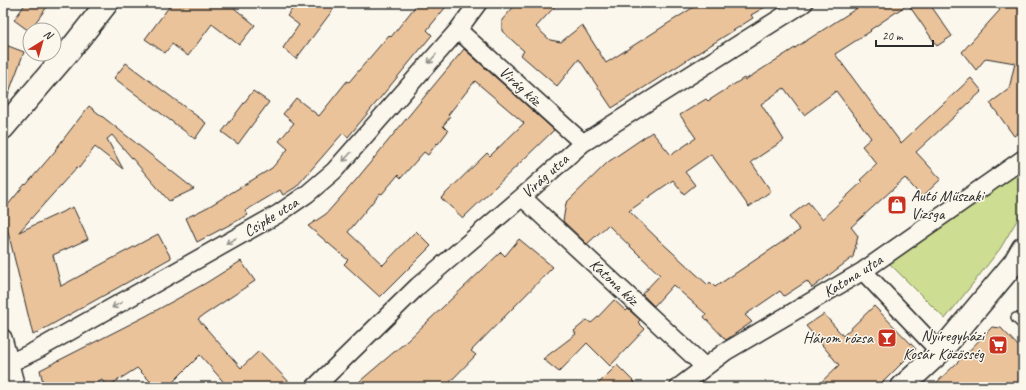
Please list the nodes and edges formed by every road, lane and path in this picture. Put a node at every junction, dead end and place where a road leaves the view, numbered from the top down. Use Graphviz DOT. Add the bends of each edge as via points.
graph roads {
  1 [pos="107,3"];
  2 [pos="478,3"];
  3 [pos="804,3"];
  4 [pos="458,30"];
  5 [pos="3,128"];
  6 [pos="583,142"];
  7 [pos="1023,159"];
  8 [pos="522,197"];
  9 [pos="1023,248"];
  10 [pos="863,271"];
  11 [pos="1016,318"];
  12 [pos="1023,325"];
  13 [pos="3,338"];
  14 [pos="940,352"];
  15 [pos="10,363"];
  16 [pos="705,366"];
  17 [pos="16,387"];
  18 [pos="315,387"];
  19 [pos="679,387"];
  20 [pos="902,387"];
  1 -- 5 [label="street"];
  2 -- 4 [label="street, Csipke utca"];
  3 -- 6 [label="street, Virág utca"];
  4 -- 6 [label="street, Virág köz"];
  4 -- 15 [label="street, Csipke utca, one-way" via="334,171 307,194 265,222"];
  6 -- 8 [label="street, Virág utca"];
  7 -- 10 [label="street, Katona utca"];
  8 -- 16 [label="street, Katona köz"];
  8 -- 18 [label="street, Virág utca" via="418,286"];
  9 -- 14 [label="street" via="1015,262"];
  10 -- 14 [label="street"];
  10 -- 16 [label="street, Katona utca"];
  11 -- 12 [label="lane"];
  13 -- 15 [label="street"];
  14 -- 20 [label="street"];
  15 -- 17 [label="street"];
  16 -- 19 [label="street, Katona utca"];
}
